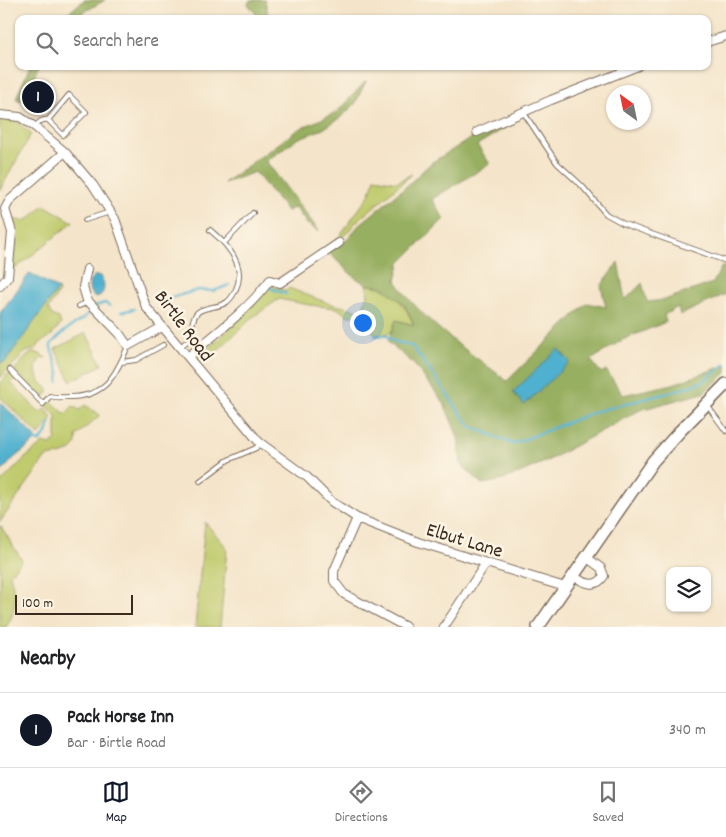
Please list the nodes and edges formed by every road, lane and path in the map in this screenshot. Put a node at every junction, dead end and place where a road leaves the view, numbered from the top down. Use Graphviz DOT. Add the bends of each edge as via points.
graph roads {
  1 [pos="726,36"];
  2 [pos="711,41"];
  3 [pos="628,70"];
  4 [pos="524,113"];
  5 [pos="0,115"];
  6 [pos="48,120"];
  7 [pos="35,127"];
  8 [pos="477,132"];
  9 [pos="65,152"];
  10 [pos="110,212"];
  11 [pos="253,213"];
  12 [pos="84,220"];
  13 [pos="210,230"];
  14 [pos="224,243"];
  15 [pos="339,243"];
  16 [pos="726,261"];
  17 [pos="87,269"];
  18 [pos="0,286"];
  19 [pos="89,303"];
  20 [pos="78,306"];
  21 [pos="162,327"];
  22 [pos="162,345"];
  23 [pos="128,346"];
  24 [pos="180,347"];
  25 [pos="188,357"];
  26 [pos="121,362"];
  27 [pos="10,370"];
  28 [pos="726,384"];
  29 [pos="706,403"];
  30 [pos="726,431"];
  31 [pos="260,443"];
  32 [pos="200,481"];
  33 [pos="357,518"];
  34 [pos="586,557"];
  35 [pos="486,563"];
  36 [pos="573,576"];
  37 [pos="565,587"];
  38 [pos="406,627"];
  39 [pos="444,627"];
  40 [pos="538,627"];
  1 -- 2 [label="street"];
  3 -- 4 [label="street"];
  4 -- 8 [label="street"];
  4 -- 16 [label="lane" via="557,164 606,214 624,224"];
  5 -- 7 [label="street, Birtle Road" via="20,117"];
  6 -- 6 [label="lane" via="69,95 86,112 63,135"];
  6 -- 7 [label="lane" via="44,119"];
  7 -- 9 [label="street, Birtle Road"];
  9 -- 10 [label="street, Birtle Road" via="93,185"];
  9 -- 18 [label="street" via="10,200 5,210 12,232 8,276"];
  10 -- 12 [label="lane"];
  10 -- 21 [label="street, Birtle Road" via="146,306"];
  11 -- 14 [label="lane"];
  13 -- 14 [label="lane"];
  14 -- 24 [label="lane" via="239,268 239,284 226,303 198,312 191,338"];
  15 -- 25 [label="street" via="280,283 270,280 238,316"];
  17 -- 19 [label="street" via="83,287"];
  19 -- 20 [label="lane"];
  19 -- 23 [label="street"];
  21 -- 23 [label="street"];
  21 -- 24 [label="street, Birtle Road"];
  22 -- 26 [label="lane" via="136,360"];
  23 -- 26 [label="lane"];
  24 -- 25 [label="street, Birtle Road"];
  25 -- 31 [label="street, Birtle Road"];
  26 -- 27 [label="lane" via="113,378 93,392 78,397 50,396 43,404"];
  28 -- 29 [label="main road"];
  29 -- 30 [label="lane"];
  29 -- 34 [label="main road" via="653,461"];
  31 -- 32 [label="lane" via="256,448 228,460"];
  31 -- 33 [label="street, Birtle Road" via="307,478 332,502"];
  33 -- 35 [label="street, Elbut Lane" via="418,542"];
  33 -- 38 [label="street" via="334,571 334,581 344,594"];
  34 -- 36 [label="main road"];
  34 -- 36 [label="street" via="601,568 602,579 598,583 587,584"];
  35 -- 37 [label="street, Elbut Lane"];
  35 -- 39 [label="street"];
  36 -- 37 [label="main road"];
  37 -- 40 [label="main road"];
}
